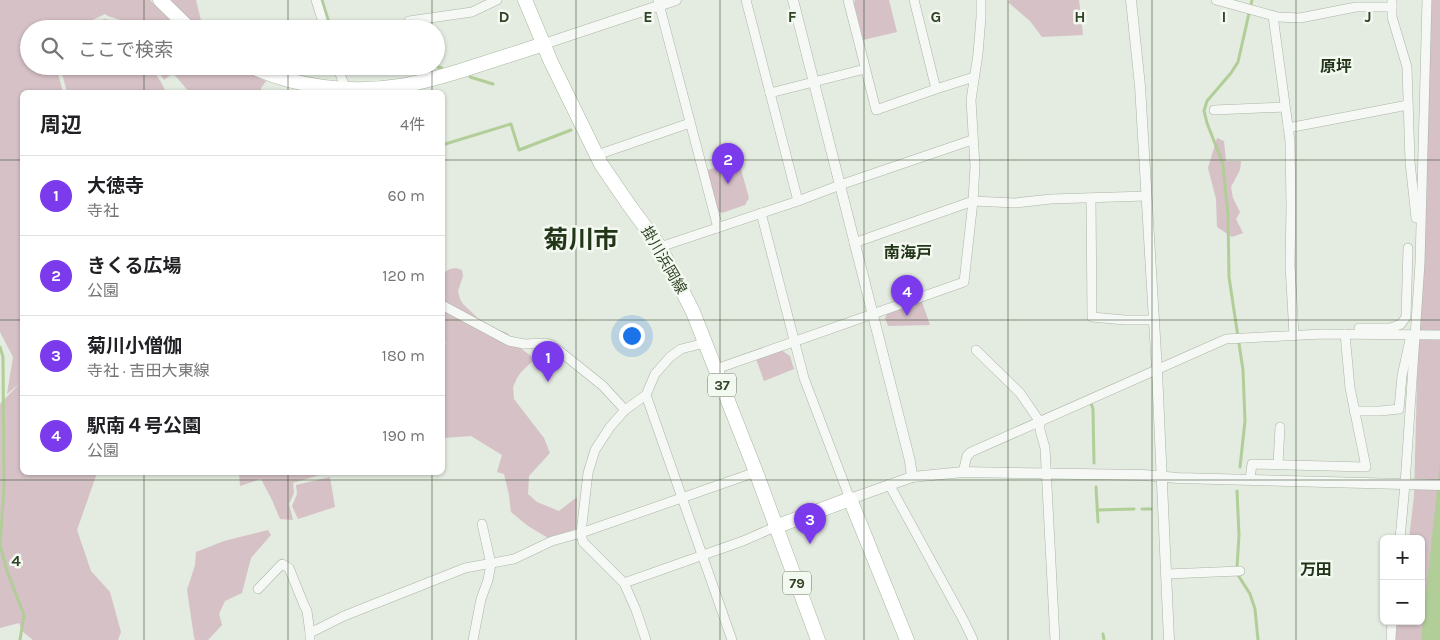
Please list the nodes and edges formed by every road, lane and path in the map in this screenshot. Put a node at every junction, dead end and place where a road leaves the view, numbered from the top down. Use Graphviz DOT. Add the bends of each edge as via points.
graph roads {
  1 [pos="160,0"];
  2 [pos="316,0"];
  3 [pos="497,0"];
  4 [pos="525,0"];
  5 [pos="676,0"];
  6 [pos="746,0"];
  7 [pos="793,0"];
  8 [pos="848,0"];
  9 [pos="914,0"];
  10 [pos="980,0"];
  11 [pos="1131,0"];
  12 [pos="1216,0"];
  13 [pos="1427,0"];
  14 [pos="659,3"];
  15 [pos="1392,3"];
  16 [pos="1273,16"];
  17 [pos="181,20"];
  18 [pos="322,20"];
  19 [pos="416,20"];
  20 [pos="544,44"];
  21 [pos="865,68"];
  22 [pos="272,75"];
  23 [pos="341,75"];
  24 [pos="444,75"];
  25 [pos="445,75"];
  26 [pos="974,78"];
  27 [pos="813,82"];
  28 [pos="936,89"];
  29 [pos="346,90"];
  30 [pos="770,93"];
  31 [pos="1408,105"];
  32 [pos="1285,107"];
  33 [pos="1214,110"];
  34 [pos="690,123"];
  35 [pos="1288,128"];
  36 [pos="972,140"];
  37 [pos="597,154"];
  38 [pos="840,184"];
  39 [pos="1146,196"];
  40 [pos="1091,198"];
  41 [pos="798,201"];
  42 [pos="973,201"];
  43 [pos="761,213"];
  44 [pos="718,228"];
  45 [pos="854,243"];
  46 [pos="660,247"];
  47 [pos="1408,248"];
  48 [pos="1420,248"];
  49 [pos="445,307"];
  50 [pos="872,315"];
  51 [pos="1154,320"];
  52 [pos="1322,334"];
  53 [pos="1345,334"];
  54 [pos="1415,334"];
  55 [pos="1294,335"];
  56 [pos="1440,335"];
  57 [pos="705,342"];
  58 [pos="794,342"];
  59 [pos="976,350"];
  60 [pos="716,369"];
  61 [pos="1157,371"];
  62 [pos="646,395"];
  63 [pos="624,410"];
  64 [pos="1354,411"];
  65 [pos="1040,422"];
  66 [pos="1280,427"];
  67 [pos="1278,464"];
  68 [pos="756,472"];
  69 [pos="963,472"];
  70 [pos="1046,474"];
  71 [pos="912,477"];
  72 [pos="1162,477"];
  73 [pos="1247,479"];
  74 [pos="889,484"];
  75 [pos="1408,484"];
  76 [pos="1440,485"];
  77 [pos="682,497"];
  78 [pos="850,499"];
  79 [pos="482,524"];
  80 [pos="775,527"];
  81 [pos="581,534"];
  82 [pos="1401,535"];
  83 [pos="702,556"];
  84 [pos="491,564"];
  85 [pos="1238,571"];
  86 [pos="1167,574"];
  87 [pos="624,583"];
  88 [pos="258,589"];
  89 [pos="1392,625"];
  90 [pos="310,636"];
  91 [pos="644,638"];
  92 [pos="473,640"];
  93 [pos="732,640"];
  94 [pos="818,640"];
  95 [pos="907,640"];
  96 [pos="973,640"];
  97 [pos="1055,640"];
  98 [pos="1170,640"];
  99 [pos="1390,640"];
  1 -- 17 [label="main road"];
  2 -- 18 [label="street"];
  3 -- 19 [label="street" via="472,12"];
  4 -- 20 [label="main road, 掛川浜岡線"];
  5 -- 14 [label="street"];
  6 -- 30 [label="street"];
  7 -- 27 [label="street"];
  8 -- 21 [label="street"];
  9 -- 28 [label="street"];
  10 -- 26 [label="street"];
  11 -- 39 [label="street"];
  12 -- 16 [label="street"];
  13 -- 48 [label="street"];
  14 -- 20 [label="street"];
  14 -- 34 [label="street"];
  15 -- 16 [label="street" via="1300,18"];
  15 -- 31 [label="street" via="1392,17 1407,67"];
  16 -- 32 [label="street"];
  20 -- 25 [label="main road"];
  20 -- 37 [label="main road, 掛川浜岡線 / 37"];
  21 -- 27 [label="street"];
  21 -- 28 [label="street" via="876,110"];
  22 -- 29 [label="main road"];
  23 -- 29 [label="street"];
  24 -- 29 [label="main road" via="402,86"];
  26 -- 28 [label="street"];
  26 -- 36 [label="street"];
  27 -- 30 [label="street"];
  27 -- 38 [label="street"];
  30 -- 41 [label="street"];
  31 -- 35 [label="street"];
  31 -- 48 [label="street" via="1410,162"];
  32 -- 33 [label="street"];
  32 -- 35 [label="street"];
  34 -- 37 [label="street"];
  34 -- 44 [label="street"];
  35 -- 55 [label="street"];
  36 -- 38 [label="street"];
  36 -- 42 [label="street" via="975,166"];
  37 -- 46 [label="main road, 掛川浜岡線 / 37" via="628,205"];
  38 -- 41 [label="street"];
  38 -- 45 [label="street"];
  39 -- 40 [label="street"];
  39 -- 51 [label="street"];
  40 -- 42 [label="street" via="1016,203"];
  40 -- 51 [label="street" via="1092,317"];
  41 -- 43 [label="street"];
  42 -- 45 [label="street"];
  42 -- 50 [label="street" via="964,282"];
  43 -- 44 [label="street"];
  43 -- 58 [label="street"];
  44 -- 46 [label="street"];
  45 -- 50 [label="street"];
  46 -- 57 [label="main road, 掛川浜岡線 / 37"];
  47 -- 52 [label="street" via="1406,317 1401,324 1391,328 1352,328"];
  48 -- 54 [label="street"];
  49 -- 63 [label="street" via="509,341 552,345 603,386"];
  50 -- 58 [label="street"];
  50 -- 71 [label="street"];
  51 -- 61 [label="street"];
  52 -- 53 [label="street"];
  52 -- 55 [label="street"];
  53 -- 54 [label="street"];
  53 -- 64 [label="street"];
  54 -- 56 [label="street"];
  54 -- 64 [label="street" via="1402,376 1400,409"];
  54 -- 75 [label="street"];
  55 -- 61 [label="street" via="1226,339"];
  57 -- 60 [label="main road, 掛川浜岡線 / 37"];
  57 -- 62 [label="street" via="676,351 655,374"];
  58 -- 60 [label="street"];
  58 -- 78 [label="street" via="804,378"];
  59 -- 65 [label="street" via="1020,394"];
  60 -- 68 [label="main road, 掛川浜岡線 / 37"];
  61 -- 65 [label="street"];
  61 -- 72 [label="street"];
  62 -- 63 [label="street"];
  62 -- 77 [label="street"];
  63 -- 81 [label="street" via="595,450 588,474"];
  64 -- 67 [label="street" via="1366,467"];
  65 -- 69 [label="street" via="971,452"];
  65 -- 70 [label="street" via="1046,448"];
  66 -- 67 [label="street"];
  67 -- 73 [label="street" via="1252,464"];
  68 -- 77 [label="street"];
  68 -- 80 [label="main road, 掛川浜岡線 / 37"];
  69 -- 70 [label="street"];
  69 -- 71 [label="street"];
  70 -- 72 [label="street"];
  70 -- 97 [label="street"];
  71 -- 74 [label="street"];
  72 -- 73 [label="street"];
  72 -- 86 [label="street"];
  73 -- 75 [label="street"];
  74 -- 78 [label="street"];
  74 -- 96 [label="street"];
  75 -- 76 [label="street"];
  75 -- 82 [label="street"];
  77 -- 81 [label="street"];
  77 -- 83 [label="street"];
  78 -- 80 [label="main road"];
  78 -- 95 [label="main road"];
  79 -- 84 [label="street"];
  80 -- 83 [label="street"];
  80 -- 94 [label="main road, 79"];
  81 -- 84 [label="street" via="552,541 514,559"];
  81 -- 87 [label="street" via="583,542"];
  83 -- 87 [label="street"];
  83 -- 93 [label="street"];
  84 -- 90 [label="street" via="465,568 344,616"];
  84 -- 92 [label="street"];
  85 -- 86 [label="street"];
  86 -- 98 [label="street"];
  87 -- 91 [label="street"];
  88 -- 90 [label="street" via="282,564 289,568 307,612"];
  89 -- 99 [label="street"];
}
